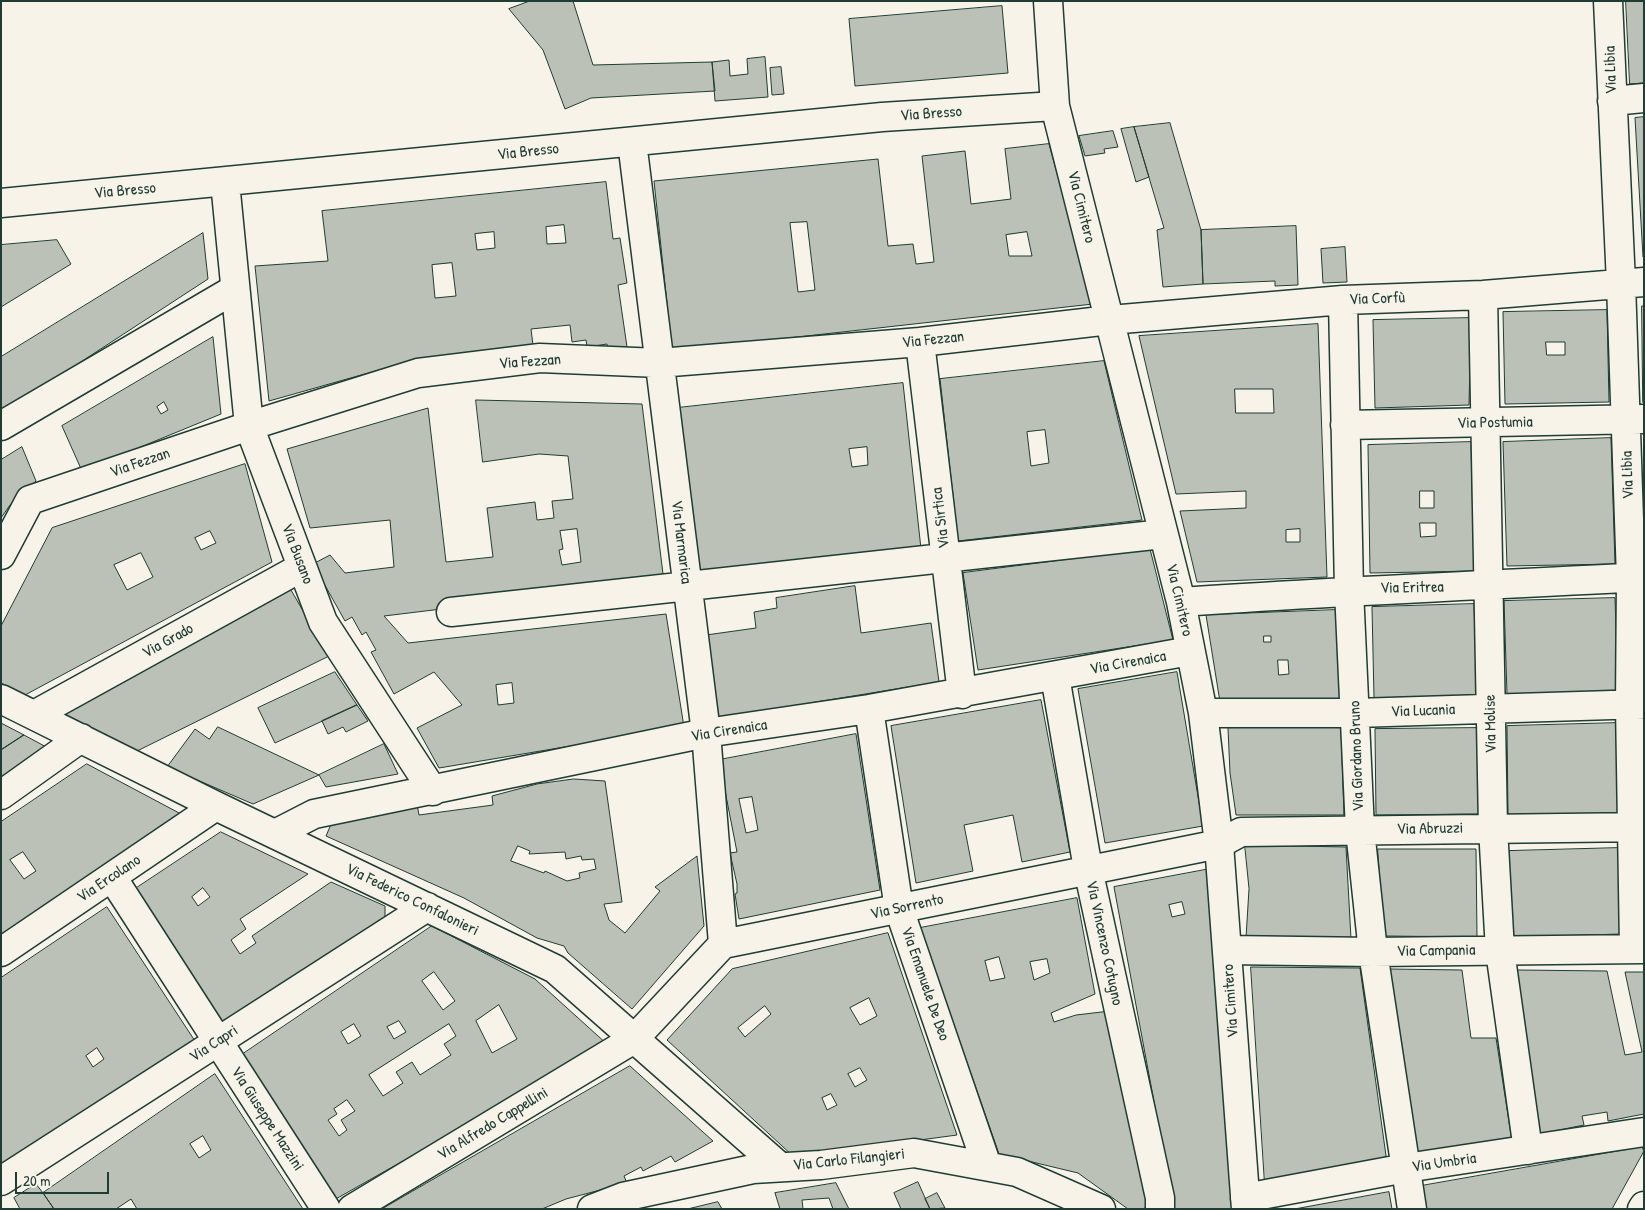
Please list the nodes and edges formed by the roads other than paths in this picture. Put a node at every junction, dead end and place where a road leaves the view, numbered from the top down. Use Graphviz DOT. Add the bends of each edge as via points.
graph roads {
  1 [pos="1048,1"];
  2 [pos="1608,1"];
  3 [pos="1644,98"];
  4 [pos="1612,101"];
  5 [pos="1055,106"];
  6 [pos="632,142"];
  7 [pos="225,182"];
  8 [pos="1,203"];
  9 [pos="1633,282"];
  10 [pos="235,288"];
  11 [pos="1483,295"];
  12 [pos="1343,300"];
  13 [pos="1110,320"];
  14 [pos="920,342"];
  15 [pos="659,363"];
  16 [pos="1635,419"];
  17 [pos="1486,423"];
  18 [pos="1345,425"];
  19 [pos="1,426"];
  20 [pos="249,426"];
  21 [pos="1163,534"];
  22 [pos="1,555"];
  23 [pos="946,559"];
  24 [pos="302,566"];
  25 [pos="1637,577"];
  26 [pos="1487,586"];
  27 [pos="687,587"];
  28 [pos="1349,590"];
  29 [pos="1181,602"];
  30 [pos="452,612"];
  31 [pos="1190,652"];
  32 [pos="1055,676"];
  33 [pos="962,694"];
  34 [pos="1,699"];
  35 [pos="1637,704"];
  36 [pos="869,709"];
  37 [pos="1490,709"];
  38 [pos="1203,713"];
  39 [pos="1356,713"];
  40 [pos="34,715"];
  41 [pos="706,733"];
  42 [pos="82,738"];
  43 [pos="433,790"];
  44 [pos="1,795"];
  45 [pos="216,806"];
  46 [pos="1638,827"];
  47 [pos="1493,828"];
  48 [pos="1360,830"];
  49 [pos="275,834"];
  50 [pos="1219,844"];
  51 [pos="1088,869"];
  52 [pos="112,876"];
  53 [pos="427,907"];
  54 [pos="899,909"];
  55 [pos="722,944"];
  56 [pos="1639,949"];
  57 [pos="1227,950"];
  58 [pos="1500,951"];
  59 [pos="1,952"];
  60 [pos="1373,952"];
  61 [pos="634,1039"];
  62 [pos="218,1042"];
  63 [pos="1644,1132"];
  64 [pos="1528,1150"];
  65 [pos="987,1166"];
  66 [pos="780,1167"];
  67 [pos="1406,1168"];
  68 [pos="1,1180"];
  69 [pos="1246,1203"];
  70 [pos="326,1209"];
  71 [pos="352,1209"];
  72 [pos="592,1209"];
  73 [pos="1101,1209"];
  74 [pos="1160,1209"];
  75 [pos="1412,1209"];
  1 -- 5 [label="street, Via Cimitero"];
  2 -- 4 [label="street, Via Libia"];
  3 -- 4 [label="street"];
  4 -- 9 [label="street, Via Libia"];
  5 -- 6 [label="street, Via Bresso" via="882,117"];
  5 -- 13 [label="street, Via Cimitero"];
  6 -- 7 [label="street, Via Bresso"];
  6 -- 15 [label="street, Via Marmarica"];
  7 -- 8 [label="street, Via Bresso"];
  7 -- 10 [label="street, Via Busano"];
  9 -- 11 [label="street, Via Corfù"];
  9 -- 16 [label="street, Via Libia"];
  10 -- 19 [label="street"];
  10 -- 20 [label="street, Via Busano"];
  11 -- 12 [label="street, Via Corfù"];
  11 -- 17 [label="street, Via Molise"];
  12 -- 13 [label="street, Via Corfù"];
  12 -- 18 [label="street, Via Giordano Bruno"];
  13 -- 14 [label="street, Via Fezzan"];
  13 -- 21 [label="street, Via Cimitero"];
  14 -- 15 [label="street, Via Fezzan"];
  14 -- 23 [label="street, Via Sirtica"];
  15 -- 20 [label="street, Via Fezzan" via="540,358 418,373"];
  15 -- 27 [label="street, Via Marmarica"];
  16 -- 17 [label="street, Via Postumia"];
  16 -- 25 [label="street, Via Libia"];
  17 -- 18 [label="street, Via Postumia"];
  17 -- 26 [label="street, Via Molise"];
  18 -- 28 [label="street, Via Giordano Bruno"];
  20 -- 22 [label="street, Via Fezzan" via="30,500"];
  20 -- 24 [label="street, Via Busano"];
  21 -- 23 [label="street"];
  21 -- 29 [label="street, Via Cimitero"];
  23 -- 27 [label="street"];
  23 -- 33 [label="street, Via Sirtica"];
  24 -- 40 [label="street, Via Grado"];
  24 -- 43 [label="street, Via Busano" via="323,622"];
  25 -- 26 [label="street, Via Eritrea"];
  25 -- 35 [label="street, Via Libia"];
  26 -- 28 [label="street, Via Eritrea"];
  26 -- 37 [label="street, Via Molise"];
  27 -- 30 [label="street"];
  27 -- 41 [label="street, Via Marmarica"];
  28 -- 29 [label="street, Via Eritrea"];
  28 -- 39 [label="street, Via Giordano Bruno"];
  29 -- 31 [label="street, Via Cimitero"];
  31 -- 32 [label="street, Via Cirenaica"];
  31 -- 38 [label="street, Via Cimitero"];
  32 -- 33 [label="street, Via Cirenaica"];
  32 -- 51 [label="street, Via Vincenzo Cotugno"];
  33 -- 36 [label="street, Via Cirenaica"];
  34 -- 40 [label="street, Via Federico Confalonieri"];
  35 -- 37 [label="street, Via Lucania"];
  35 -- 46 [label="street, Via Libia"];
  36 -- 41 [label="street, Via Cirenaica"];
  36 -- 54 [label="street, Via Emanuele De Deo"];
  37 -- 39 [label="street, Via Lucania"];
  37 -- 47 [label="street, Via Molise"];
  38 -- 39 [label="street, Via Lucania"];
  38 -- 50 [label="street, Via Cimitero"];
  39 -- 48 [label="street, Via Giordano Bruno"];
  40 -- 42 [label="street, Via Federico Confalonieri"];
  41 -- 43 [label="street, Via Cirenaica"];
  41 -- 55 [label="street, Via Marmarica"];
  42 -- 44 [label="street"];
  42 -- 45 [label="street, Via Federico Confalonieri"];
  43 -- 49 [label="street, Via Cirenaica" via="314,814"];
  45 -- 49 [label="street, Via Federico Confalonieri"];
  45 -- 52 [label="street, Via Ercolano"];
  46 -- 47 [label="street, Via Abruzzi"];
  46 -- 56 [label="street, Via Libia"];
  47 -- 48 [label="street, Via Abruzzi"];
  47 -- 58 [label="street, Via Molise"];
  48 -- 50 [label="street, Via Abruzzi" via="1241,832"];
  48 -- 60 [label="street, Via Giordano Bruno"];
  49 -- 53 [label="street, Via Federico Confalonieri"];
  50 -- 51 [label="street, Via Sorrento"];
  50 -- 57 [label="street, Via Cimitero"];
  51 -- 54 [label="street, Via Sorrento"];
  51 -- 74 [label="street, Via Vincenzo Cotugno"];
  52 -- 59 [label="street, Via Ercolano"];
  52 -- 62 [label="street, Via Giuseppe Mazzini"];
  53 -- 61 [label="street, Via Federico Confalonieri" via="555,969"];
  53 -- 62 [label="street, Via Capri"];
  54 -- 55 [label="street, Via Sorrento"];
  54 -- 65 [label="street, Via Emanuele De Deo"];
  55 -- 61 [label="street"];
  56 -- 58 [label="street, Via Campania"];
  57 -- 60 [label="street, Via Campania"];
  57 -- 69 [label="street, Via Cimitero"];
  58 -- 60 [label="street, Via Campania"];
  58 -- 64 [label="street, Via Molise"];
  60 -- 67 [label="street, Via Giordano Bruno"];
  61 -- 66 [label="street, Via Federico Confalonieri"];
  61 -- 71 [label="street, Via Alfredo Cappellini"];
  62 -- 68 [label="street, Via Capri"];
  62 -- 70 [label="street, Via Giuseppe Mazzini"];
  63 -- 64 [label="street, Via Umbria"];
  64 -- 67 [label="street, Via Umbria"];
  65 -- 66 [label="street, Via Carlo Filangieri" via="914,1154"];
  65 -- 73 [label="street, Via Carlo Filangieri" via="1017,1172"];
  66 -- 72 [label="street, Via Carlo Filangieri" via="753,1169 623,1197"];
  67 -- 69 [label="street, Via Umbria"];
  67 -- 75 [label="street, Via Giordano Bruno"];
}
